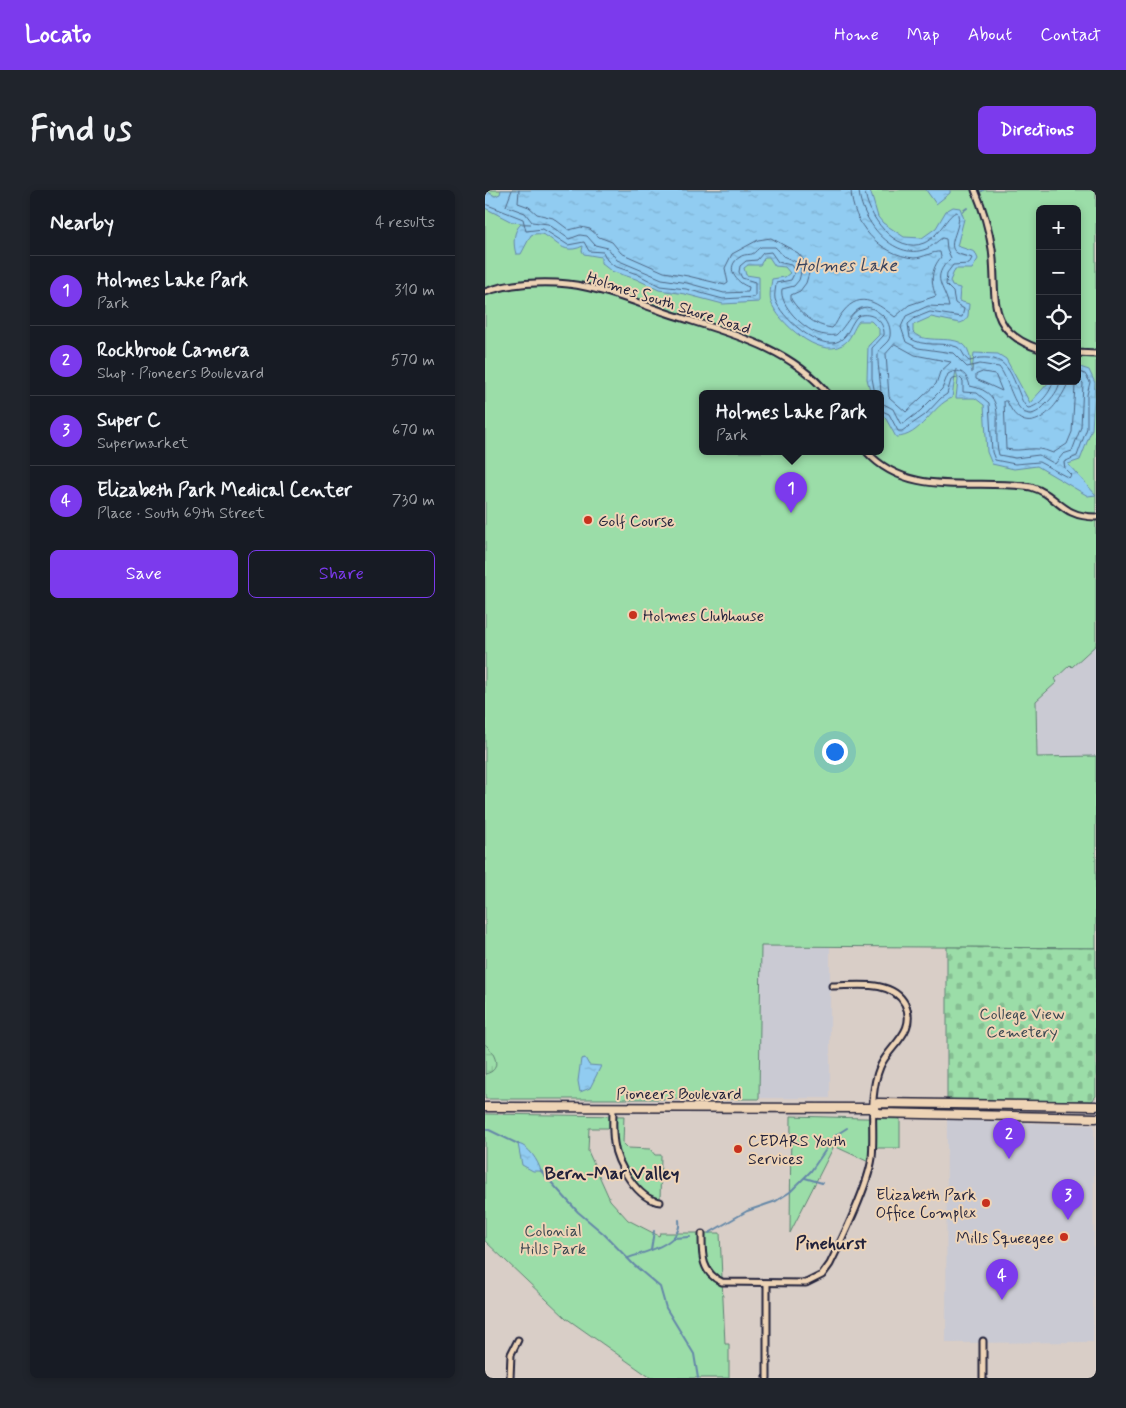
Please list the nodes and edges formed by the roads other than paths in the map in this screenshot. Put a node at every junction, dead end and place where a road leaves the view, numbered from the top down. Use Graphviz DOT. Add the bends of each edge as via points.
graph roads {
  1 [pos="975,190"];
  2 [pos="485,292"];
  3 [pos="1036,347"];
  4 [pos="1081,354"];
  5 [pos="1096,354"];
  6 [pos="824,390"];
  7 [pos="870,455"];
  8 [pos="1096,517"];
  9 [pos="832,986"];
  10 [pos="1096,1106"];
  11 [pos="485,1107"];
  12 [pos="613,1107"];
  13 [pos="873,1108"];
  14 [pos="1096,1118"];
  15 [pos="660,1202"];
  16 [pos="702,1234"];
  17 [pos="767,1284"];
  18 [pos="518,1340"];
  19 [pos="983,1342"];
  20 [pos="510,1378"];
  21 [pos="767,1378"];
  22 [pos="983,1378"];
  1 -- 3 [label="street" via="990,237 993,298 997,312 1011,334"];
  2 -- 6 [label="street, Holmes South Shore Road" via="545,283 598,290 767,348 802,369"];
  4 -- 5 [label="street"];
  7 -- 8 [label="street" via="888,470 907,478 1031,487 1043,492 1071,514"];
  9 -- 13 [label="street" via="885,987 896,993 907,1010 905,1034 880,1066"];
  10 -- 13 [label="main road, Pioneers Boulevard" via="878,1103"];
  11 -- 12 [label="main road, Pioneers Boulevard"];
  12 -- 13 [label="main road, Pioneers Boulevard"];
  12 -- 15 [label="street" via="616,1152 637,1190"];
  13 -- 14 [label="main road, Pioneers Boulevard" via="878,1113"];
  13 -- 17 [label="street" via="871,1165 830,1264 811,1282"];
  16 -- 17 [label="street" via="704,1263 713,1276 731,1284"];
  17 -- 21 [label="street"];
  18 -- 20 [label="street" via="511,1354"];
  19 -- 22 [label="street"];
}
